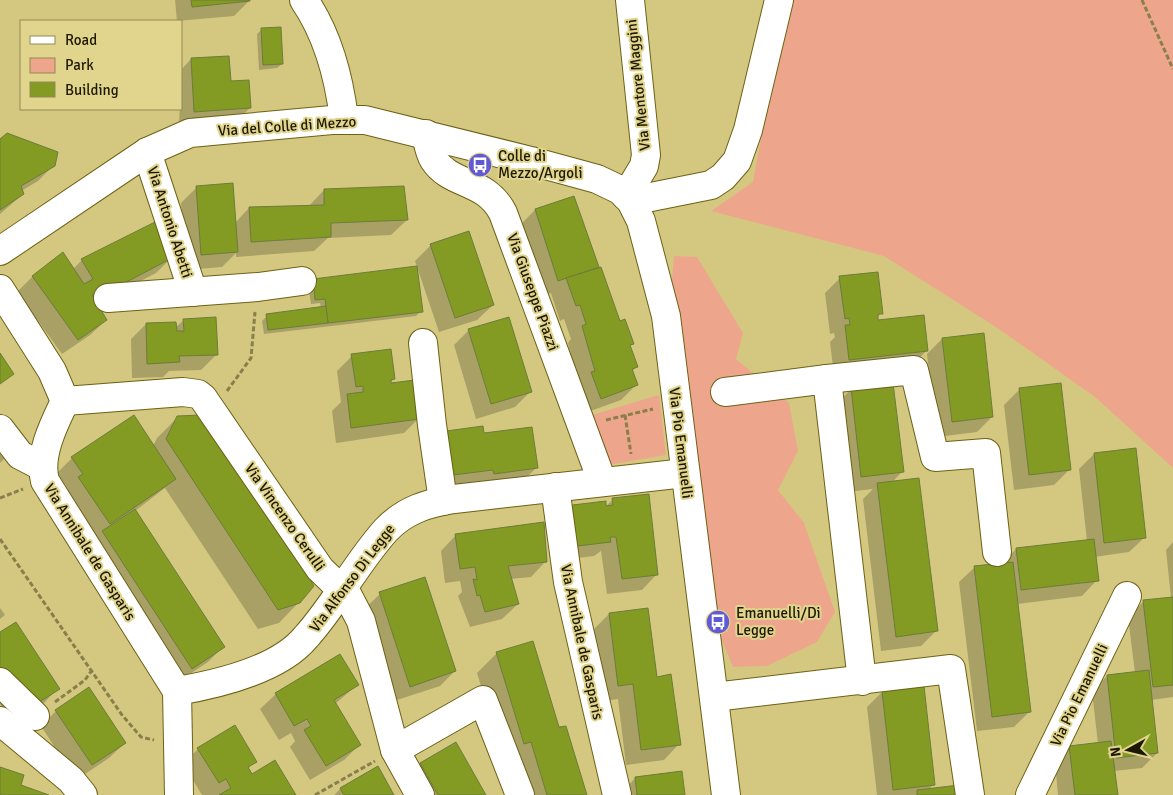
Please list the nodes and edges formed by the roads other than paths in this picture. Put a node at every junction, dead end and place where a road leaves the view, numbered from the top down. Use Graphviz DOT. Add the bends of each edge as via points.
graph roads {
  1 [pos="304,0"];
  2 [pos="630,0"];
  3 [pos="779,0"];
  4 [pos="344,119"];
  5 [pos="426,134"];
  6 [pos="147,152"];
  7 [pos="628,198"];
  8 [pos="0,251"];
  9 [pos="302,281"];
  10 [pos="0,289"];
  11 [pos="193,292"];
  12 [pos="108,298"];
  13 [pos="423,343"];
  14 [pos="828,379"];
  15 [pos="725,392"];
  16 [pos="65,401"];
  17 [pos="0,428"];
  18 [pos="43,467"];
  19 [pos="685,473"];
  20 [pos="602,481"];
  21 [pos="555,487"];
  22 [pos="443,501"];
  23 [pos="997,552"];
  24 [pos="341,589"];
  25 [pos="1127,596"];
  26 [pos="862,681"];
  27 [pos="0,682"];
  28 [pos="177,691"];
  29 [pos="714,697"];
  30 [pos="0,702"];
  31 [pos="0,721"];
  32 [pos="395,750"];
  33 [pos="83,795"];
  34 [pos="179,795"];
  35 [pos="420,795"];
  36 [pos="520,795"];
  37 [pos="617,795"];
  38 [pos="726,795"];
  39 [pos="970,795"];
  40 [pos="1030,795"];
  1 -- 4 [label="street" via="316,19 334,64"];
  2 -- 7 [label="street, Via Mentore Maggini" via="646,155"];
  3 -- 7 [label="street" via="748,130 737,161 711,185"];
  4 -- 5 [label="street, Via del Colle di Mezzo" via="388,124"];
  4 -- 6 [label="street, Via del Colle di Mezzo" via="190,133"];
  5 -- 7 [label="street, Via del Colle di Mezzo" via="597,179 615,186"];
  5 -- 20 [label="street, Via Giuseppe Piazzi" via="438,165 483,190 500,206"];
  6 -- 8 [label="street, Via del Colle di Mezzo"];
  6 -- 11 [label="street, Via Antonio Abetti"];
  7 -- 19 [label="street, Via Pio Emanuelli" via="644,230 662,298"];
  9 -- 11 [label="street, Via Antonio Abetti"];
  10 -- 16 [label="street" via="52,371"];
  11 -- 12 [label="street, Via Antonio Abetti"];
  13 -- 22 [label="street"];
  14 -- 15 [label="street"];
  14 -- 23 [label="street" via="914,370 935,457 986,454"];
  14 -- 26 [label="street"];
  16 -- 18 [label="street, Via Annibale de Gasparis"];
  16 -- 24 [label="street, Via Vincenzo Cerulli" via="192,393 203,398 320,569"];
  17 -- 18 [label="street" via="20,456"];
  18 -- 28 [label="street, Via Annibale de Gasparis" via="45,480"];
  19 -- 20 [label="street, Via Alfonso Di Legge"];
  19 -- 29 [label="street, Via Pio Emanuelli"];
  20 -- 21 [label="street, Via Alfonso Di Legge"];
  21 -- 22 [label="street, Via Alfonso Di Legge"];
  21 -- 37 [label="street, Via Annibale de Gasparis" via="568,582"];
  22 -- 24 [label="street, Via Alfonso Di Legge" via="420,507 395,521"];
  24 -- 28 [label="street, Via Alfonso Di Legge" via="307,637 282,657 240,675"];
  24 -- 32 [label="street, Via Vincenzo Cerulli" via="361,620"];
  25 -- 40 [label="street, Via Pio Emanuelli"];
  26 -- 29 [label="street"];
  26 -- 39 [label="street" via="951,669"];
  27 -- 30 [label="street" via="38,726"];
  28 -- 34 [label="street"];
  29 -- 38 [label="street, Via Pio Emanuelli"];
  31 -- 33 [label="street" via="71,780"];
  32 -- 35 [label="street, Via Vincenzo Cerulli"];
  32 -- 36 [label="street" via="483,700"];
}
